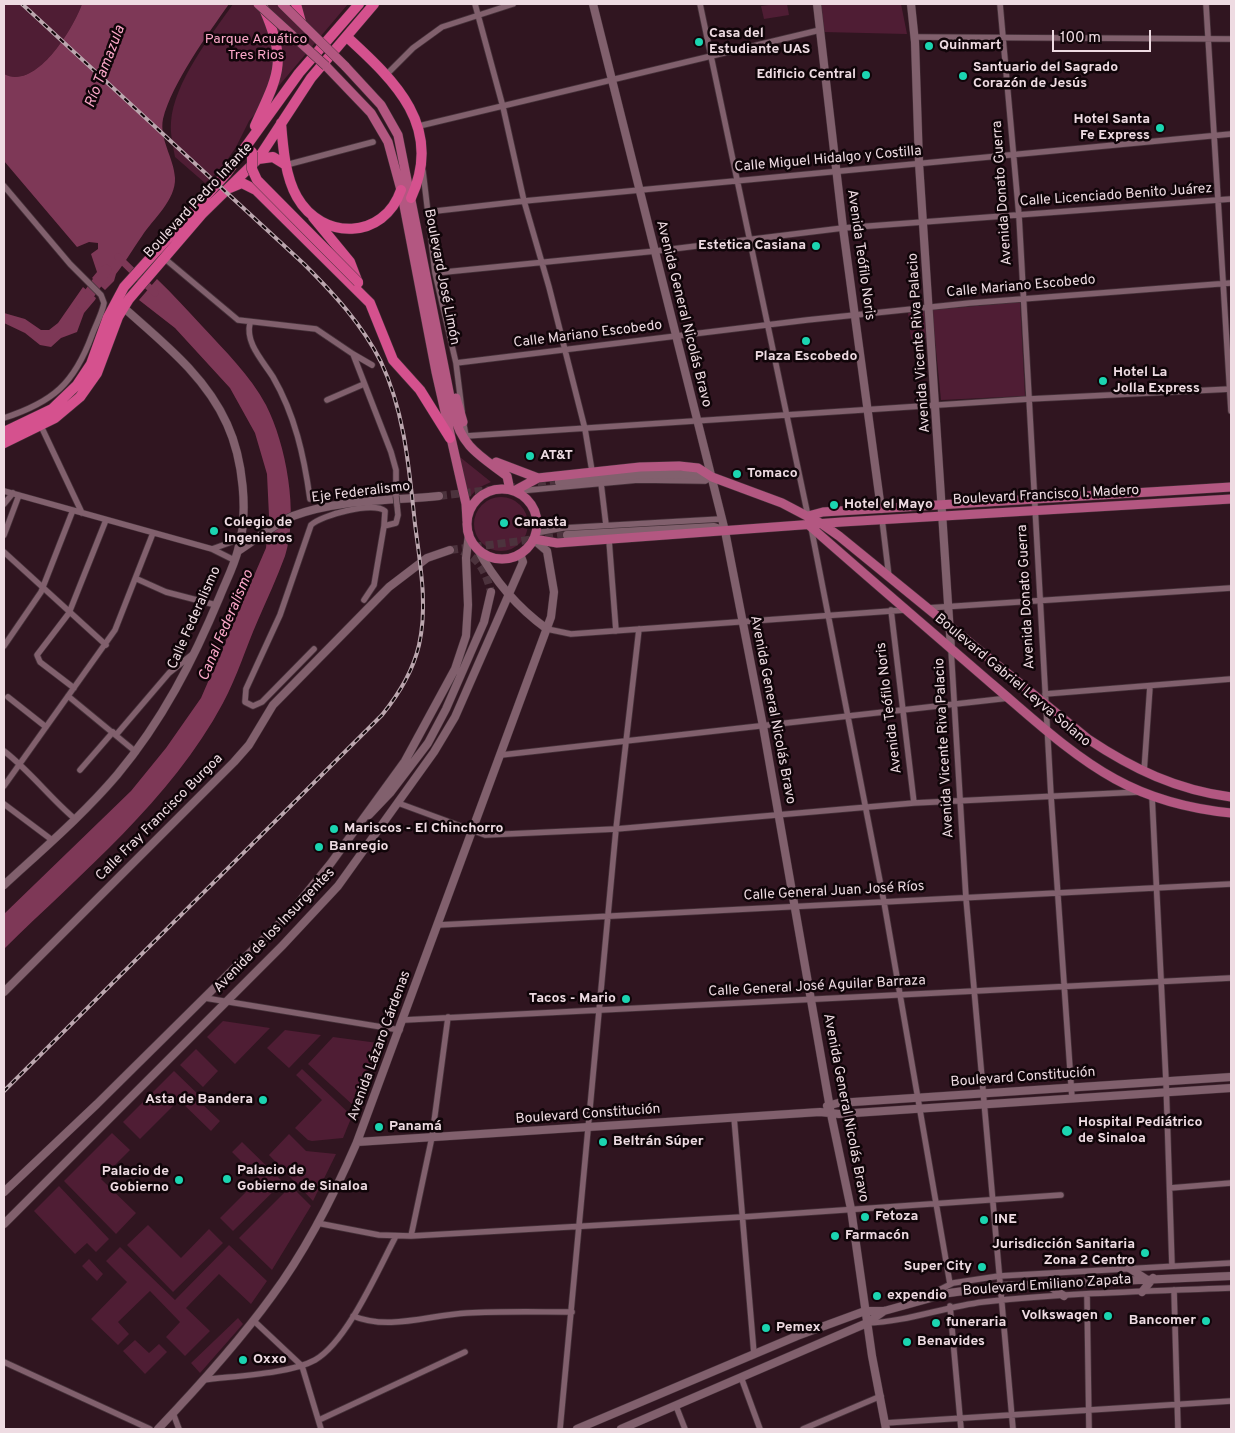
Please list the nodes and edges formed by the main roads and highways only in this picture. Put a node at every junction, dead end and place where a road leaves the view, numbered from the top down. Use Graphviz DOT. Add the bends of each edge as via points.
graph roads {
  1 [pos="282,4"];
  2 [pos="296,4"];
  3 [pos="359,4"];
  4 [pos="374,4"];
  5 [pos="593,4"];
  6 [pos="817,4"];
  7 [pos="911,4"];
  8 [pos="261,6"];
  9 [pos="347,7"];
  10 [pos="301,22"];
  11 [pos="347,37"];
  12 [pos="319,49"];
  13 [pos="280,123"];
  14 [pos="252,152"];
  15 [pos="286,164"];
  16 [pos="401,190"];
  17 [pos="411,198"];
  18 [pos="202,214"];
  19 [pos="310,214"];
  20 [pos="346,229"];
  21 [pos="336,244"];
  22 [pos="360,285"];
  23 [pos="370,303"];
  24 [pos="123,307"];
  25 [pos="438,334"];
  26 [pos="463,422"];
  27 [pos="4,432"];
  28 [pos="450,438"];
  29 [pos="4,443"];
  30 [pos="481,456"];
  31 [pos="712,477"];
  32 [pos="538,478"];
  33 [pos="559,482"];
  34 [pos="1231,487"];
  35 [pos="512,490"];
  36 [pos="439,496"];
  37 [pos="1231,499"];
  38 [pos="942,505"];
  39 [pos="881,508"];
  40 [pos="943,516"];
  41 [pos="467,521"];
  42 [pos="810,523"];
  43 [pos="822,524"];
  44 [pos="725,531"];
  45 [pos="469,534"];
  46 [pos="568,535"];
  47 [pos="534,537"];
  48 [pos="477,548"];
  49 [pos="242,549"];
  50 [pos="450,550"];
  51 [pos="520,554"];
  52 [pos="491,592"];
  53 [pos="510,594"];
  54 [pos="950,626"];
  55 [pos="547,629"];
  56 [pos="951,649"];
  57 [pos="1231,797"];
  58 [pos="1231,813"];
  59 [pos="349,837"];
  60 [pos="4,886"];
  61 [pos="4,992"];
  62 [pos="1231,1077"];
  63 [pos="1231,1088"];
  64 [pos="830,1104"];
  65 [pos="820,1112"];
  66 [pos="831,1114"];
  67 [pos="357,1142"];
  68 [pos="4,1192"];
  69 [pos="4,1224"];
  70 [pos="1129,1268"];
  71 [pos="1231,1276"];
  72 [pos="1149,1278"];
  73 [pos="1047,1284"];
  74 [pos="1142,1292"];
  75 [pos="1064,1296"];
  76 [pos="865,1311"];
  77 [pos="884,1311"];
  78 [pos="867,1323"];
  79 [pos="886,1426"];
  80 [pos="158,1429"];
  81 [pos="577,1429"];
  82 [pos="621,1429"];
  1 -- 10 [label="main road, Boulevard José Limón, bridge"];
  2 -- 10 [label="highway"];
  3 -- 12 [label="highway"];
  4 -- 11 [label="highway, Boulevard Pedro Infante"];
  5 -- 31 [label="main road, Avenida General Nicolás Bravo"];
  6 -- 39 [label="main road, Avenida Teófilo Noris"];
  7 -- 38 [label="main road, Avenida Vicente Riva Palacio"];
  8 -- 14 [label="highway" via="275,37 279,64"];
  8 -- 16 [label="main road, Boulevard José Limón, bridge" via="371,113 384,132"];
  9 -- 12 [label="highway"];
  10 -- 17 [label="main road, Boulevard José Limón, bridge" via="381,105 402,150"];
  11 -- 13 [label="highway, Boulevard Pedro Infante" via="311,78"];
  11 -- 17 [label="highway" via="387,74 408,103 419,127 421,163"];
  12 -- 14 [label="highway"];
  13 -- 14 [label="highway, Boulevard Pedro Infante"];
  13 -- 15 [label="highway"];
  14 -- 15 [label="highway"];
  14 -- 18 [label="highway, Boulevard Pedro Infante"];
  14 -- 22 [label="highway, bridge" via="256,180"];
  14 -- 27 [label="highway, Boulevard Pedro Infante" via="124,287 108,316 91,364 77,385 52,409"];
  15 -- 19 [label="highway" via="296,196"];
  16 -- 20 [label="highway" via="391,210 376,223"];
  16 -- 28 [label="main road, Boulevard José Limón"];
  17 -- 25 [label="main road, Boulevard José Limón"];
  18 -- 23 [label="highway" via="235,185 246,184 267,199"];
  18 -- 24 [label="highway, Boulevard Pedro Infante"];
  19 -- 20 [label="highway"];
  19 -- 21 [label="highway"];
  20 -- 21 [label="highway" via="338,236"];
  21 -- 22 [label="highway" via="353,267"];
  22 -- 23 [label="highway"];
  23 -- 28 [label="highway" via="393,360 420,390"];
  24 -- 29 [label="highway, Boulevard Pedro Infante" via="90,386 69,408 41,426"];
  24 -- 49 [label="main road, Calle Federalismo" via="191,370 226,423 233,438 241,479"];
  25 -- 26 [label="main road"];
  25 -- 30 [label="main road, Boulevard José Limón" via="456,425 464,441"];
  28 -- 41 [label="main road, Boulevard José Limón"];
  30 -- 32 [label="main road"];
  30 -- 35 [label="main road, Boulevard José Limón" via="507,476"];
  31 -- 32 [label="main road, Boulevard Gabriel Leyva Solano" via="698,468 679,466"];
  31 -- 33 [label="main road" via="670,472"];
  31 -- 42 [label="main road, Boulevard Gabriel Leyva Solano" via="753,490"];
  31 -- 44 [label="main road, Avenida General Nicolás Bravo"];
  32 -- 35 [label="main road, Boulevard Gabriel Leyva Solano"];
  34 -- 38 [label="main road, Boulevard Francisco I. Madero"];
  35 -- 41 [label="main road" via="490,491 482,495 474,502"];
  35 -- 47 [label="main road" via="525,497 536,513"];
  36 -- 49 [label="main road, Eje Federalismo" via="333,506 307,512 272,526"];
  37 -- 40 [label="main road, Boulevard Francisco I. Madero"];
  38 -- 39 [label="main road, Boulevard Francisco I. Madero"];
  38 -- 40 [label="main road, Avenida Vicente Riva Palacio"];
  39 -- 42 [label="main road, Boulevard Francisco I. Madero" via="823,512"];
  40 -- 43 [label="main road, Boulevard Francisco I. Madero"];
  40 -- 54 [label="main road, Avenida Vicente Riva Palacio"];
  41 -- 45 [label="main road"];
  42 -- 43 [label="main road, Boulevard Gabriel Leyva Solano"];
  42 -- 44 [label="main road, Boulevard Francisco I. Madero"];
  42 -- 56 [label="main road, Boulevard Gabriel Leyva Solano"];
  43 -- 54 [label="main road, Boulevard Gabriel Leyva Solano"];
  44 -- 46 [label="main road" via="714,527"];
  44 -- 47 [label="main road, Boulevard Francisco I. Madero" via="556,543"];
  44 -- 64 [label="main road, Avenida General Nicolás Bravo"];
  45 -- 48 [label="main road"];
  45 -- 59 [label="main road, Avenida de los Insurgentes" via="466,558 468,624 455,668 413,750"];
  47 -- 51 [label="main road"];
  47 -- 55 [label="main road, Avenida Lázaro Cárdenas" via="548,551 553,586 553,607"];
  48 -- 51 [label="main road" via="497,558"];
  48 -- 53 [label="main road" via="489,570"];
  49 -- 60 [label="main road, Calle Federalismo" via="234,560 196,652 170,702 136,752 75,820"];
  50 -- 61 [label="main road, Calle Fray Francisco Burgoa" via="435,554 411,568 389,587 273,705 249,745 234,762"];
  51 -- 53 [label="main road, Avenida de los Insurgentes" via="523,562"];
  52 -- 59 [label="main road" via="484,622 428,743 390,793"];
  53 -- 55 [label="main road"];
  53 -- 69 [label="main road, Avenida de los Insurgentes" via="455,717 434,752 338,886"];
  54 -- 56 [label="main road, Avenida Vicente Riva Palacio"];
  54 -- 57 [label="main road, Boulevard Gabriel Leyva Solano" via="1046,699 1088,739 1124,763 1176,785"];
  55 -- 67 [label="main road, Avenida Lázaro Cárdenas"];
  56 -- 58 [label="main road, Boulevard Gabriel Leyva Solano" via="1098,769 1152,796"];
  59 -- 68 [label="main road, Avenida de los Insurgentes" via="291,912"];
  62 -- 64 [label="main road, Boulevard Constitución"];
  63 -- 66 [label="main road, Boulevard Constitución"];
  64 -- 65 [label="main road"];
  64 -- 66 [label="main road, Avenida General Nicolás Bravo"];
  65 -- 66 [label="main road, Boulevard Constitución"];
  65 -- 67 [label="main road, Boulevard Constitución"];
  66 -- 76 [label="main road, Avenida General Nicolás Bravo" via="851,1209"];
  67 -- 80 [label="main road, Avenida Lázaro Cárdenas" via="318,1223 280,1284 203,1380"];
  70 -- 72 [label="main road"];
  71 -- 72 [label="main road, Boulevard Emiliano Zapata"];
  72 -- 73 [label="main road, Boulevard Emiliano Zapata"];
  72 -- 74 [label="main road"];
  73 -- 75 [label="main road"];
  73 -- 77 [label="main road, Boulevard Emiliano Zapata" via="956,1292"];
  76 -- 77 [label="main road, Boulevard Emiliano Zapata"];
  76 -- 78 [label="main road, Avenida General Nicolás Bravo"];
  76 -- 81 [label="main road, Boulevard Emiliano Zapata" via="843,1317"];
  77 -- 78 [label="main road, Boulevard Emiliano Zapata"];
  78 -- 79 [label="main road, Avenida General Nicolás Bravo"];
  78 -- 82 [label="main road, Boulevard Emiliano Zapata"];
}
